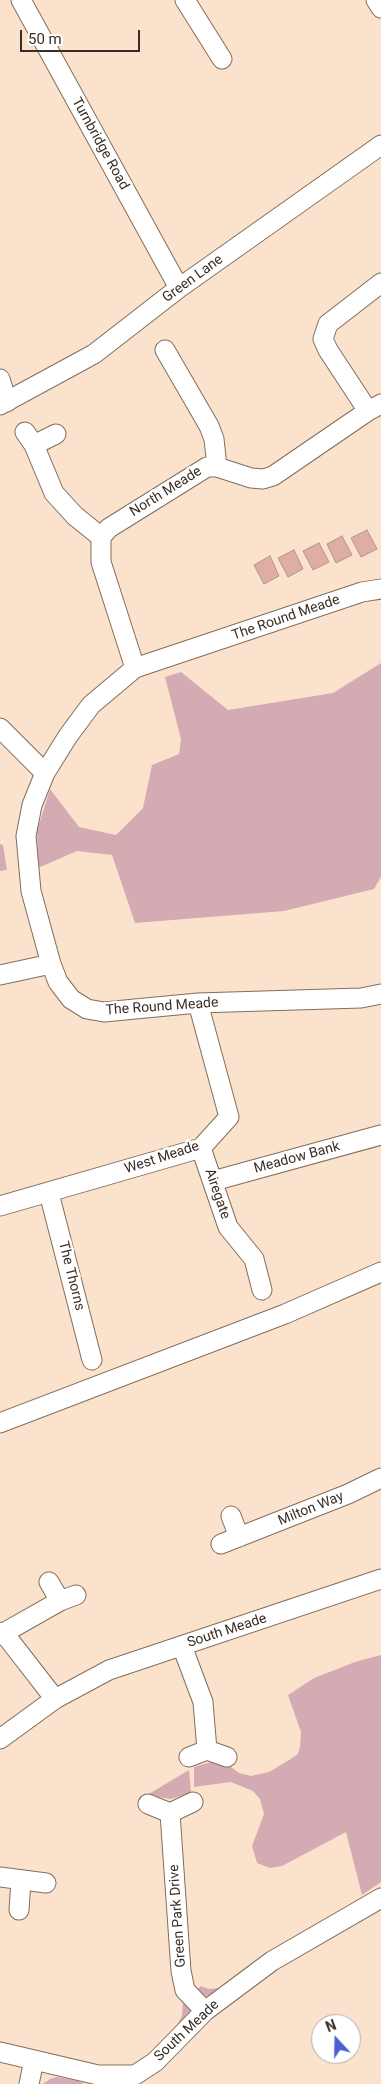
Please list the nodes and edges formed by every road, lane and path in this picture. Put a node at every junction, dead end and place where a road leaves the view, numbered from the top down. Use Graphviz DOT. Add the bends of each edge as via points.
graph roads {
  1 [pos="21,0"];
  2 [pos="185,0"];
  3 [pos="376,0"];
  4 [pos="381,8"];
  5 [pos="222,59"];
  6 [pos="381,145"];
  7 [pos="381,282"];
  8 [pos="179,288"];
  9 [pos="165,350"];
  10 [pos="0,379"];
  11 [pos="3,403"];
  12 [pos="375,408"];
  13 [pos="56,434"];
  14 [pos="217,467"];
  15 [pos="101,537"];
  16 [pos="381,589"];
  17 [pos="135,668"];
  18 [pos="0,728"];
  19 [pos="46,772"];
  20 [pos="51,964"];
  21 [pos="0,975"];
  22 [pos="381,994"];
  23 [pos="198,1003"];
  24 [pos="381,1135"];
  25 [pos="201,1148"];
  26 [pos="213,1181"];
  27 [pos="49,1193"];
  28 [pos="0,1206"];
  29 [pos="381,1272"];
  30 [pos="262,1290"];
  31 [pos="92,1360"];
  32 [pos="0,1422"];
  33 [pos="381,1478"];
  34 [pos="231,1516"];
  35 [pos="239,1537"];
  36 [pos="221,1544"];
  37 [pos="381,1579"];
  38 [pos="49,1582"];
  39 [pos="2,1633"];
  40 [pos="182,1646"];
  41 [pos="55,1699"];
  42 [pos="0,1739"];
  43 [pos="206,1750"];
  44 [pos="189,1757"];
  45 [pos="227,1757"];
  46 [pos="194,1802"];
  47 [pos="148,1804"];
  48 [pos="170,1813"];
  49 [pos="0,1877"];
  50 [pos="21,1880"];
  51 [pos="46,1883"];
  52 [pos="381,1898"];
  53 [pos="19,1910"];
  54 [pos="205,2011"];
  55 [pos="0,2052"];
  56 [pos="34,2060"];
  57 [pos="98,2080"];
  58 [pos="29,2084"];
  1 -- 8 [label="street, Turnbridge Road"];
  2 -- 5 [label="street"];
  3 -- 4 [label="street"];
  6 -- 8 [label="street, Green Lane"];
  7 -- 12 [label="street" via="328,324 323,339 328,350"];
  8 -- 11 [label="street, Green Lane" via="94,354"];
  9 -- 14 [label="street" via="209,426"];
  10 -- 11 [label="street"];
  12 -- 14 [label="street, North Meade" via="272,476 251,478"];
  13 -- 15 [label="street" via="30,438 54,494"];
  14 -- 15 [label="street, North Meade" via="197,472 109,528"];
  15 -- 17 [label="street" via="102,562"];
  16 -- 17 [label="street, The Round Meade" via="362,592"];
  17 -- 19 [label="street, The Round Meade" via="91,705"];
  18 -- 19 [label="street"];
  19 -- 20 [label="street, The Round Meade" via="32,805 26,836 31,891"];
  20 -- 21 [label="street"];
  20 -- 23 [label="street, The Round Meade" via="58,982 71,999 87,1009 104,1012"];
  22 -- 23 [label="street, The Round Meade" via="361,998"];
  23 -- 25 [label="street, West Meade" via="229,1117"];
  24 -- 26 [label="street, Meadow Bank"];
  25 -- 26 [label="street, Airegate"];
  25 -- 27 [label="street, West Meade"];
  26 -- 30 [label="street, Airegate" via="228,1227 254,1259"];
  27 -- 28 [label="street, West Meade"];
  27 -- 31 [label="street, The Thorns"];
  29 -- 32 [label="street" via="143,1370"];
  33 -- 35 [label="street, Milton Way"];
  34 -- 35 [label="street"];
  35 -- 36 [label="street, Milton Way"];
  37 -- 40 [label="street, South Meade"];
  38 -- 39 [label="street" via="68,1598"];
  39 -- 41 [label="street"];
  40 -- 41 [label="street, South Meade" via="109,1670"];
  40 -- 43 [label="street" via="203,1702"];
  41 -- 42 [label="street, South Meade"];
  43 -- 44 [label="street"];
  43 -- 45 [label="street"];
  46 -- 48 [label="street"];
  47 -- 48 [label="street"];
  48 -- 54 [label="street, Green Park Drive" via="185,1990"];
  49 -- 50 [label="street"];
  50 -- 51 [label="street"];
  50 -- 53 [label="street"];
  52 -- 54 [label="street, South Meade" via="272,1961"];
  54 -- 57 [label="street, South Meade" via="155,2062 135,2075"];
  55 -- 56 [label="street, South Meade"];
  56 -- 57 [label="street, South Meade"];
  56 -- 58 [label="street"];
}
